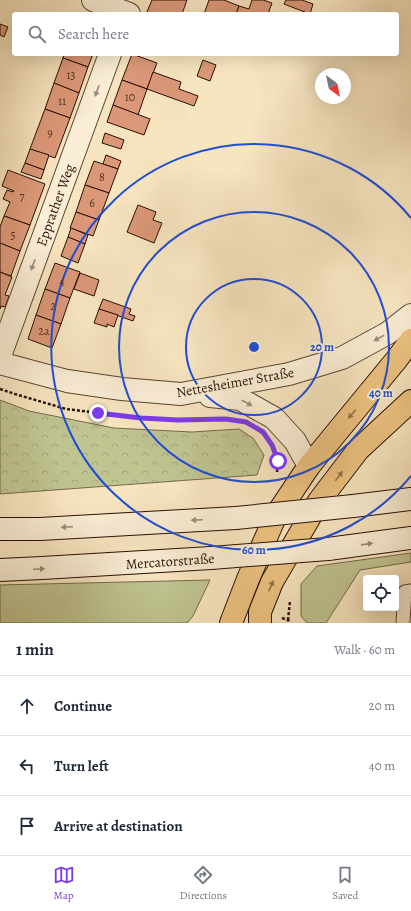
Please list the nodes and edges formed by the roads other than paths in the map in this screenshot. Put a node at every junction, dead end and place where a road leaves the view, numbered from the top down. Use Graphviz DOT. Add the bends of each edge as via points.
graph roads {
  1 [pos="92,0"];
  2 [pos="134,0"];
  3 [pos="124,12"];
  4 [pos="130,12"];
  5 [pos="109,56"];
  6 [pos="411,315"];
  7 [pos="411,340"];
  8 [pos="0,356"];
  9 [pos="0,363"];
  10 [pos="181,394"];
  11 [pos="411,401"];
  12 [pos="309,466"];
  13 [pos="411,499"];
  14 [pos="0,530"];
  15 [pos="411,538"];
  16 [pos="0,570"];
  17 [pos="411,591"];
  18 [pos="403,621"];
  19 [pos="231,623"];
  20 [pos="260,623"];
  1 -- 3 [label="street"];
  2 -- 4 [label="street"];
  5 -- 8 [label="street, Epprather Weg, one-way"];
  6 -- 10 [label="street, Nettesheimer Straße, one-way" via="388,333 342,358 289,374"];
  7 -- 12 [label="highway, one-way"];
  9 -- 10 [label="street, Nettesheimer Straße" via="67,381"];
  10 -- 12 [label="street, one-way" via="240,399 274,418 295,441"];
  20 -- 11 [label="highway, one-way" via="260,612 272,582 319,501 358,450"];
  12 -- 19 [label="highway" via="275,517"];
  13 -- 14 [label="street, one-way, bridge" via="236,518"];
  16 -- 15 [label="street, Mercatorstraße, one-way, bridge" via="328,549"];
  17 -- 18 [label="lane" via="405,592"];
}
